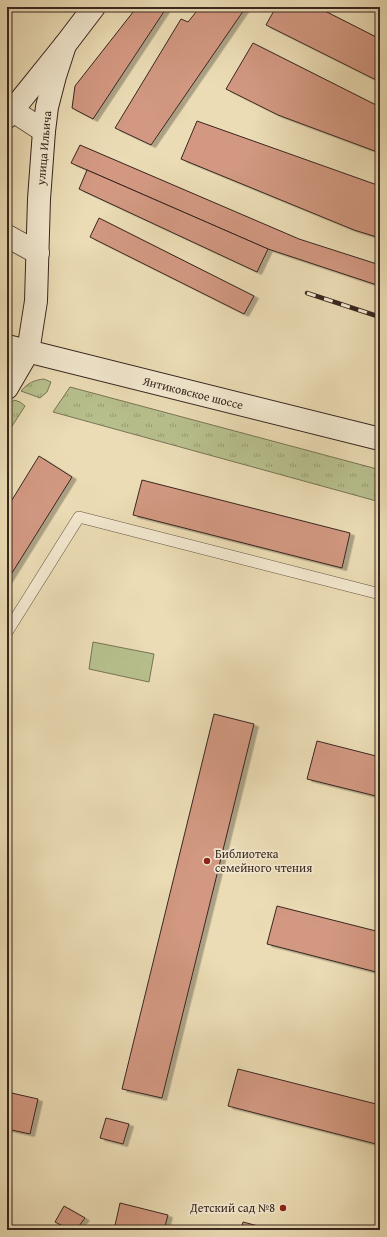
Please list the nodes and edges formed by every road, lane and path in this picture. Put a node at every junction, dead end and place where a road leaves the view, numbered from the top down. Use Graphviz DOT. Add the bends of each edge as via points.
graph roads {
  1 [pos="94,7"];
  2 [pos="66,45"];
  3 [pos="9,112"];
  4 [pos="44,131"];
  5 [pos="7,236"];
  6 [pos="38,253"];
  7 [pos="7,346"];
  8 [pos="28,352"];
  9 [pos="7,388"];
  10 [pos="380,439"];
  11 [pos="380,594"];
  12 [pos="7,632"];
  1 -- 2 [label="street, улица Ильича"];
  2 -- 3 [label="street, улица Ильича"];
  2 -- 4 [label="street, улица Ильича" via="47,107"];
  3 -- 4 [label="street"];
  4 -- 6 [label="street, улица Ильича"];
  5 -- 6 [label="street"];
  6 -- 8 [label="street, улица Ильича" via="36,300"];
  7 -- 8 [label="street, Янтиковское шоссе"];
  8 -- 9 [label="street"];
  8 -- 10 [label="street, Янтиковское шоссе"];
  11 -- 12 [label="lane" via="79,517"];
}
